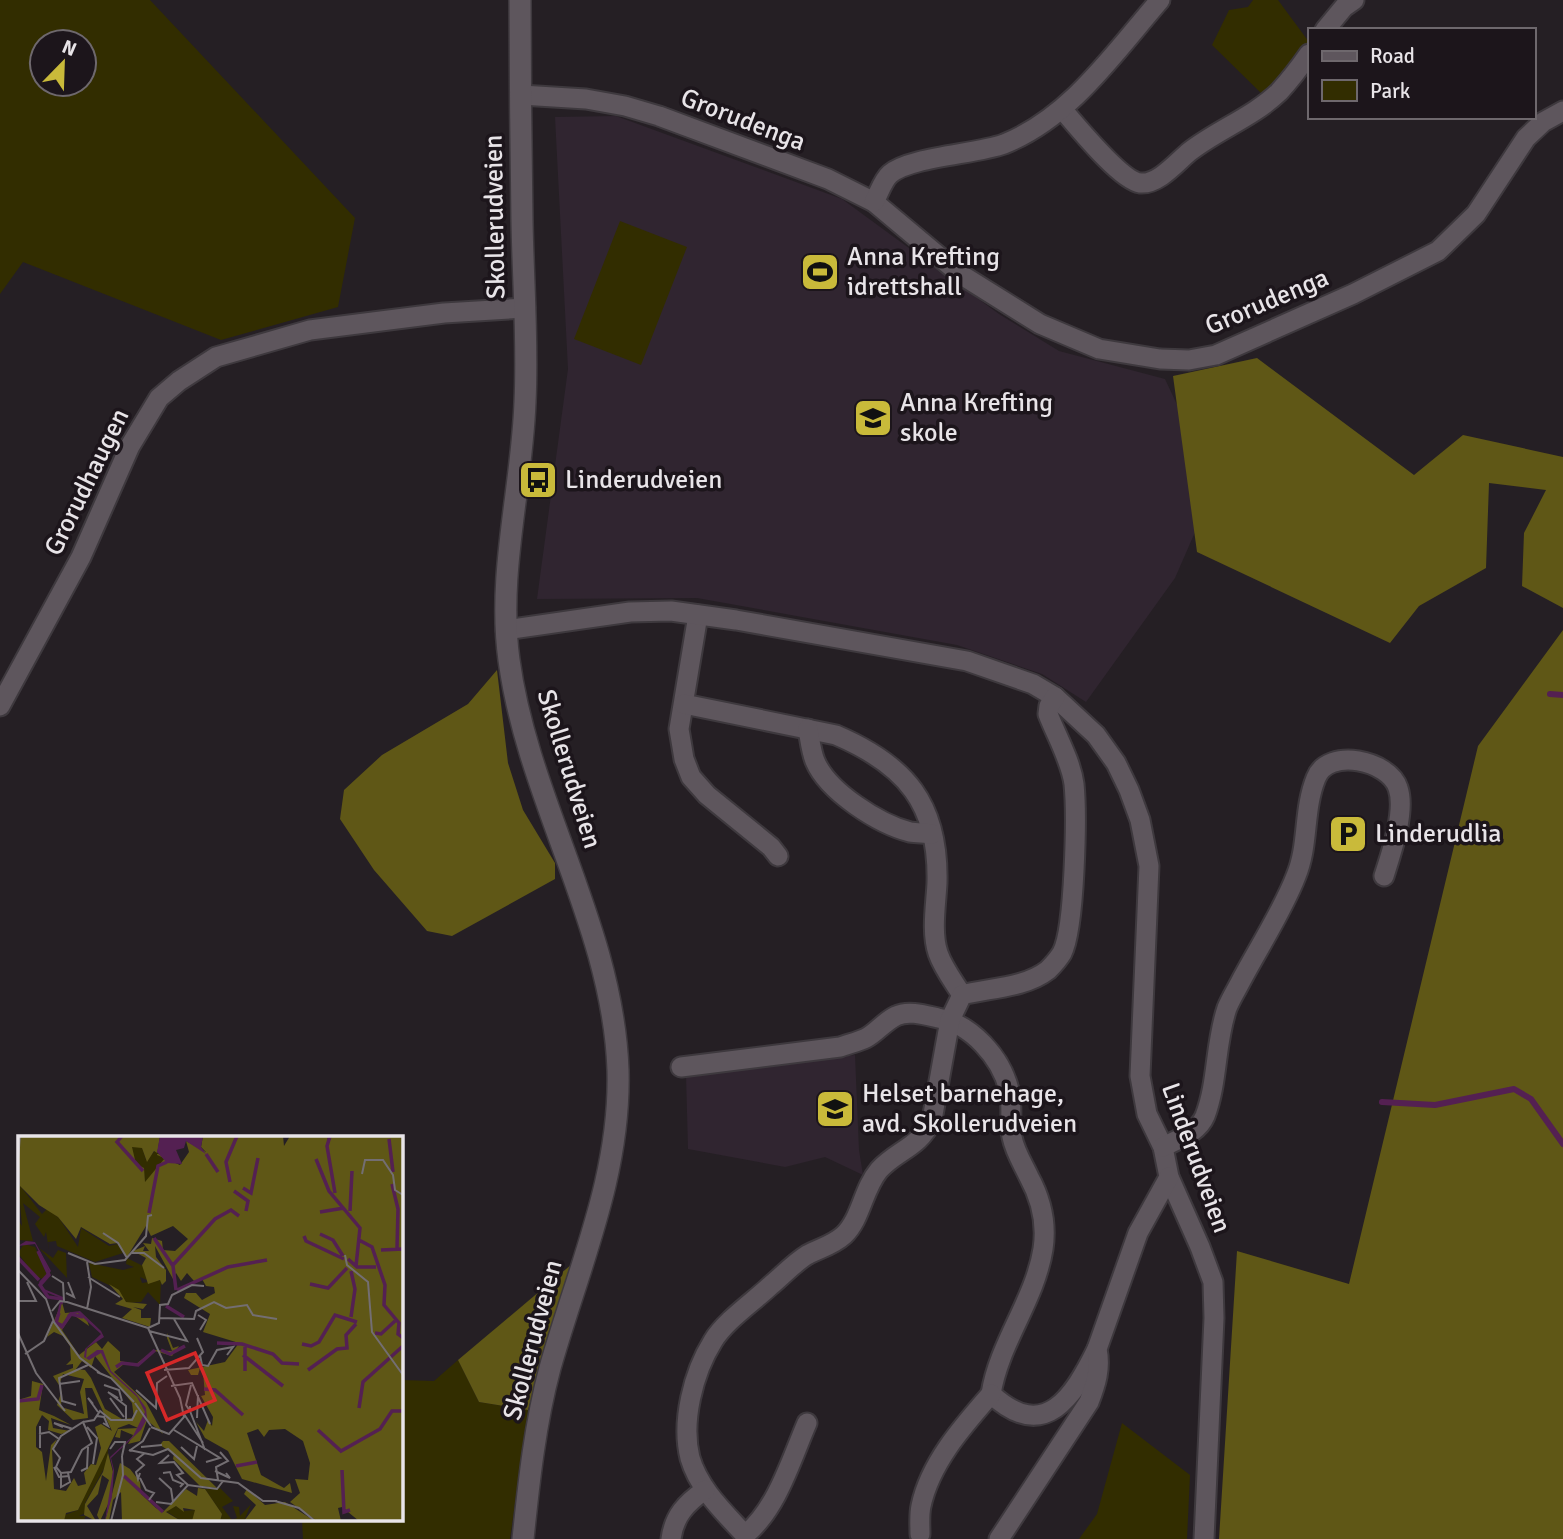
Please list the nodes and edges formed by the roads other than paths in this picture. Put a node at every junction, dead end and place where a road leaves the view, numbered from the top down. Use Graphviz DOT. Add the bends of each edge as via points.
graph roads {
  1 [pos="520,0"];
  2 [pos="1160,0"];
  3 [pos="1354,0"];
  4 [pos="1327,28"];
  5 [pos="1308,55"];
  6 [pos="521,96"];
  7 [pos="1062,109"];
  8 [pos="1563,111"];
  9 [pos="874,202"];
  10 [pos="525,308"];
  11 [pos="698,615"];
  12 [pos="506,630"];
  13 [pos="1055,696"];
  14 [pos="684,704"];
  15 [pos="0,706"];
  16 [pos="808,729"];
  17 [pos="932,834"];
  18 [pos="778,856"];
  19 [pos="1384,876"];
  20 [pos="962,995"];
  21 [pos="950,1020"];
  22 [pos="681,1068"];
  23 [pos="1163,1147"];
  24 [pos="1169,1177"];
  25 [pos="1097,1349"];
  26 [pos="991,1394"];
  27 [pos="807,1423"];
  28 [pos="705,1490"];
  29 [pos="920,1534"];
  30 [pos="746,1537"];
  31 [pos="523,1539"];
  32 [pos="671,1539"];
  33 [pos="999,1539"];
  34 [pos="1204,1539"];
  1 -- 6 [label="street, Skollerudveien"];
  2 -- 7 [label="street"];
  3 -- 4 [label="street"];
  5 -- 7 [label="street" via="1278,93 1148,182 1131,180 1113,166"];
  6 -- 9 [label="street, Grorudenga" via="586,99 659,116 828,179"];
  6 -- 10 [label="street, Skollerudveien"];
  7 -- 9 [label="street" via="1002,144 905,166 890,174"];
  8 -- 9 [label="street, Grorudenga" via="1525,138 1476,214 1438,251 1252,341 1189,360 1112,352 1040,324 960,274"];
  10 -- 12 [label="street, Skollerudveien" via="525,409 507,572"];
  10 -- 15 [label="street, Grorudhaugen" via="310,330 216,357 179,381 159,398 130,446 81,557"];
  11 -- 12 [label="street, Linderudveien" via="630,612"];
  11 -- 13 [label="street, Linderudveien" via="967,661"];
  11 -- 14 [label="street"];
  12 -- 31 [label="street, Skollerudveien" via="530,754 604,977 618,1069 615,1144 537,1423"];
  13 -- 20 [label="street" via="1048,714 1074,794 1074,863 1062,954 1034,977"];
  13 -- 23 [label="street, Linderudveien" via="1103,744 1140,820 1149,866 1140,1076 1147,1114"];
  14 -- 16 [label="street"];
  14 -- 18 [label="street" via="680,742 691,777"];
  16 -- 17 [label="street" via="858,745 904,776 920,800"];
  16 -- 17 [label="street" via="816,764 828,781 884,821 911,832"];
  17 -- 20 [label="street" via="937,952"];
  19 -- 23 [label="street" via="1397,826 1399,790 1390,774 1375,765 1335,762 1318,772 1308,796 1297,875 1228,1007 1204,1117 1196,1129"];
  20 -- 21 [label="street"];
  21 -- 22 [label="street" via="908,1013 840,1047"];
  21 -- 26 [label="street" via="984,1045 1000,1066 1009,1090 1012,1136 1043,1216 1037,1272 1000,1359"];
  21 -- 28 [label="street" via="926,1133 880,1168 846,1233 832,1245 806,1255 713,1340 688,1407 686,1432 691,1460"];
  23 -- 24 [label="street, Linderudveien"];
  24 -- 25 [label="street" via="1138,1233"];
  24 -- 34 [label="street, Linderudveien" via="1213,1282"];
  25 -- 26 [label="street" via="1073,1392 1057,1408 1026,1415"];
  25 -- 33 [label="street" via="1099,1361 1090,1402"];
  26 -- 29 [label="street" via="935,1468 920,1508"];
  27 -- 30 [label="street" via="760,1523"];
  28 -- 30 [label="street"];
  28 -- 32 [label="street" via="686,1504"];
}
